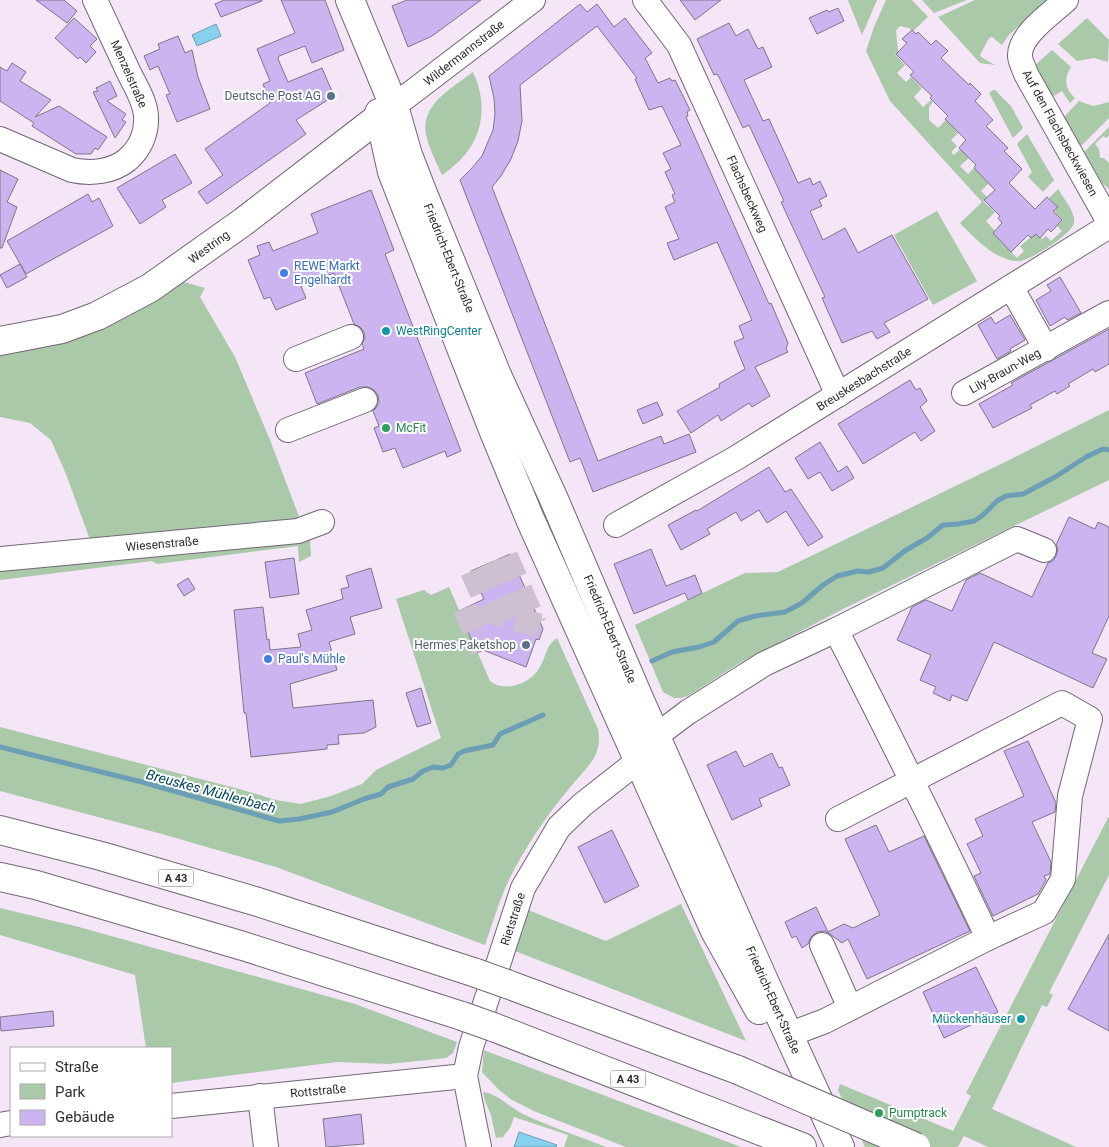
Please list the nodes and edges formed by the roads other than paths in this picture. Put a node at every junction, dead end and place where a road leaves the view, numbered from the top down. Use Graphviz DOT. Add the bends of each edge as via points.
graph roads {
  1 [pos="94,0"];
  2 [pos="350,0"];
  3 [pos="533,0"];
  4 [pos="645,0"];
  5 [pos="1066,0"];
  6 [pos="386,112"];
  7 [pos="0,139"];
  8 [pos="1109,222"];
  9 [pos="1109,226"];
  10 [pos="1011,287"];
  11 [pos="1109,313"];
  12 [pos="351,337"];
  13 [pos="0,341"];
  14 [pos="1046,349"];
  15 [pos="296,359"];
  16 [pos="964,393"];
  17 [pos="838,395"];
  18 [pos="366,400"];
  19 [pos="288,430"];
  20 [pos="322,522"];
  21 [pos="616,525"];
  22 [pos="1044,550"];
  23 [pos="0,559"];
  24 [pos="836,630"];
  25 [pos="656,736"];
  26 [pos="638,761"];
  27 [pos="913,781"];
  28 [pos="838,819"];
  29 [pos="0,830"];
  30 [pos="0,877"];
  31 [pos="988,938"];
  32 [pos="822,945"];
  33 [pos="850,1008"];
  34 [pos="788,1036"];
  35 [pos="465,1076"];
  36 [pos="260,1096"];
  37 [pos="172,1106"];
  38 [pos="266,1147"];
  39 [pos="478,1147"];
  40 [pos="802,1147"];
  41 [pos="826,1147"];
  42 [pos="840,1147"];
  43 [pos="916,1147"];
  1 -- 7 [label="street, Menzelstraße" via="143,102 146,122 136,151 119,166 82,172"];
  2 -- 6 [label="main road" via="371,49"];
  3 -- 6 [label="street, Wildermannstraße"];
  4 -- 17 [label="street, Flachsbeckweg" via="679,46"];
  5 -- 8 [label="street, Auf den Flachsbeckwiesen" via="1028,34 1019,56"];
  6 -- 13 [label="main road, Westring" via="150,288 97,316 62,329"];
  6 -- 25 [label="main road, Friedrich-Ebert-Straße" via="412,164 497,375"];
  6 -- 26 [label="main road, Friedrich-Ebert-Straße" via="392,172 530,519"];
  9 -- 10 [label="street, Breuskesbachstraße"];
  10 -- 14 [label="street, Lily-Braun-Weg"];
  10 -- 17 [label="street, Breuskesbachstraße"];
  11 -- 14 [label="street, Lily-Braun-Weg"];
  12 -- 15 [label="street"];
  14 -- 16 [label="street, Lily-Braun-Weg"];
  17 -- 21 [label="street, Breuskesbachstraße" via="736,458"];
  18 -- 19 [label="street"];
  20 -- 23 [label="street, Wiesenstraße" via="298,531"];
  22 -- 24 [label="street, Rietstraße" via="1017,540"];
  24 -- 25 [label="street, Rietstraße" via="764,664"];
  24 -- 27 [label="street"];
  25 -- 26 [label="street, Rietstraße"];
  25 -- 34 [label="main road, Friedrich-Ebert-Straße"];
  26 -- 35 [label="street, Rietstraße" via="559,827 523,888 470,1047"];
  26 -- 41 [label="main road, Friedrich-Ebert-Straße" via="715,931 794,1073"];
  27 -- 28 [label="street"];
  27 -- 31 [label="street"];
  27 -- 31 [label="street" via="1062,704 1090,720 1070,796 1063,879 1044,912"];
  29 -- 43 [label="main road, A 43, bridge" via="258,902 476,973 738,1070"];
  30 -- 40 [label="main road, A 43, bridge" via="243,946 462,1016"];
  31 -- 33 [label="street"];
  32 -- 33 [label="street"];
  33 -- 34 [label="street"];
  34 -- 42 [label="main road, Friedrich-Ebert-Straße"];
  35 -- 36 [label="street, Rottstraße"];
  35 -- 39 [label="street, Rietstraße"];
  36 -- 37 [label="street, Rottstraße"];
  36 -- 38 [label="street"];
}
